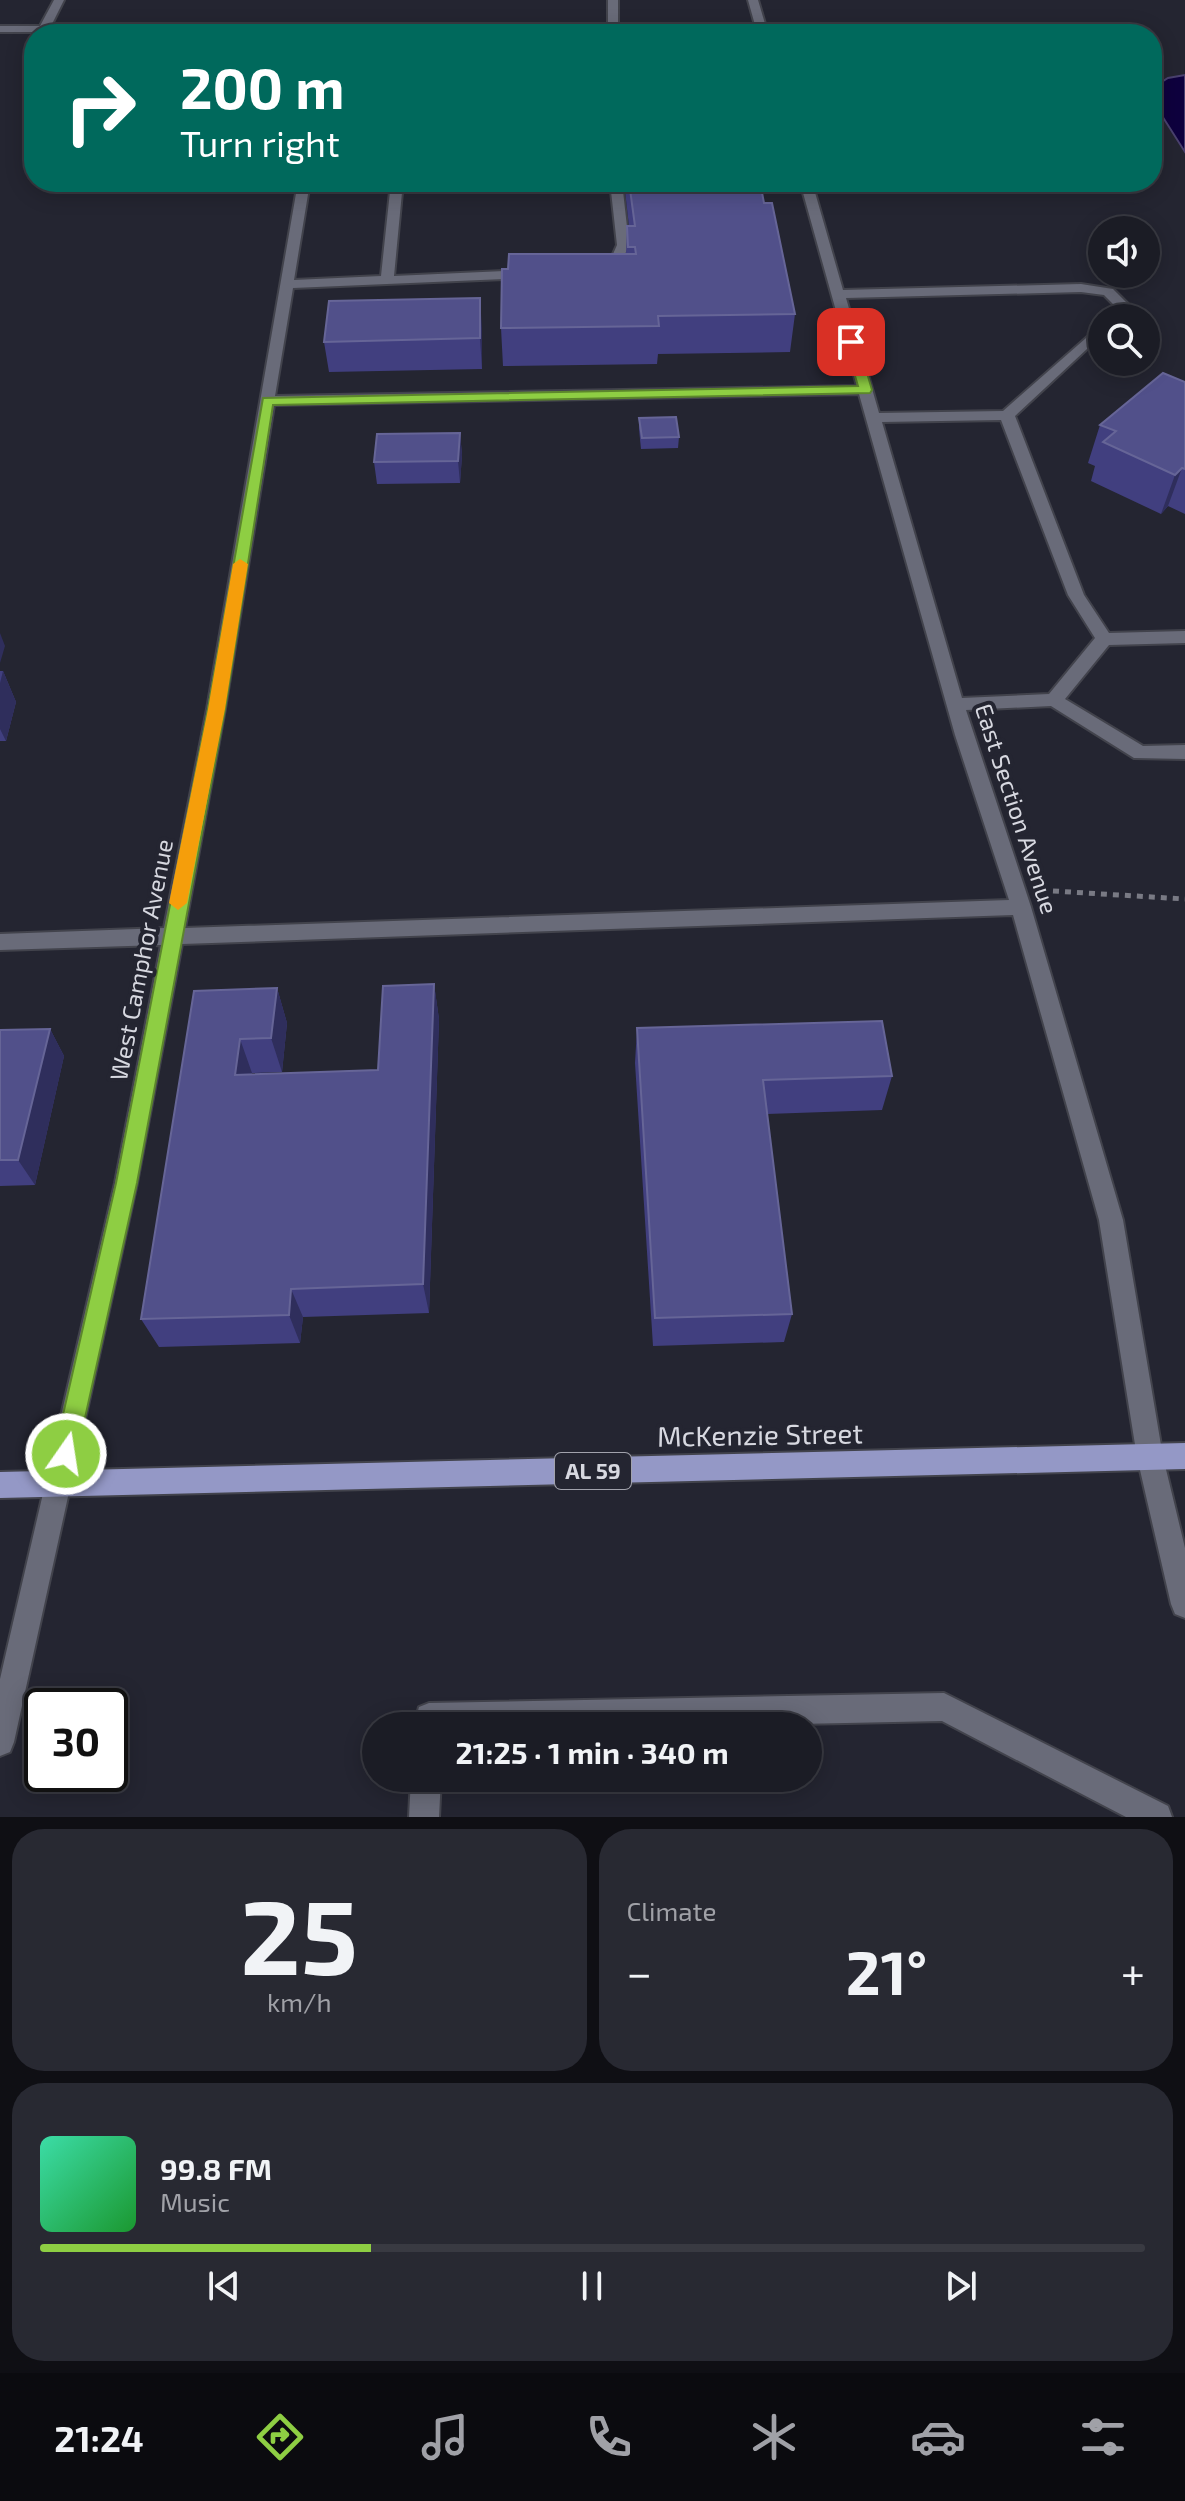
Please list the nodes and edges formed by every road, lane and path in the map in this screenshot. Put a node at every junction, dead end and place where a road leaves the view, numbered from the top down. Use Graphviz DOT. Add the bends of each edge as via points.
graph roads {
  1 [pos="59,0"];
  2 [pos="613,0"];
  3 [pos="753,0"];
  4 [pos="47,24"];
  5 [pos="613,24"];
  6 [pos="760,24"];
  7 [pos="0,29"];
  8 [pos="24,29"];
  9 [pos="302,192"];
  10 [pos="396,192"];
  11 [pos="617,192"];
  12 [pos="809,192"];
  13 [pos="581,272"];
  14 [pos="537,274"];
  15 [pos="387,280"];
  16 [pos="287,284"];
  17 [pos="837,294"];
  18 [pos="1121,304"];
  19 [pos="1088,341"];
  20 [pos="865,390"];
  21 [pos="267,401"];
  22 [pos="1007,415"];
  23 [pos="872,418"];
  24 [pos="1185,637"];
  25 [pos="1104,639"];
  26 [pos="1054,700"];
  27 [pos="956,704"];
  28 [pos="1185,752"];
  29 [pos="1018,898"];
  30 [pos="1185,899"];
  31 [pos="172,936"];
  32 [pos="0,942"];
  33 [pos="1185,1456"];
  34 [pos="1150,1457"];
  35 [pos="59,1484"];
  36 [pos="0,1485"];
  37 [pos="1185,1604"];
  38 [pos="686,1712"];
  39 [pos="2,1726"];
  40 [pos="425,1792"];
  41 [pos="424,1817"];
  42 [pos="1157,1817"];
  1 -- 4 [label="street"];
  2 -- 5 [label="street"];
  3 -- 6 [label="street"];
  7 -- 8 [label="street"];
  9 -- 16 [label="street, West Camphor Avenue"];
  10 -- 15 [label="street"];
  11 -- 13 [label="street" via="623,245 614,265"];
  12 -- 17 [label="street, East Section Avenue"];
  14 -- 15 [label="street"];
  15 -- 16 [label="street"];
  16 -- 21 [label="street, West Camphor Avenue"];
  17 -- 18 [label="street" via="1081,288 1108,292"];
  17 -- 20 [label="street, East Section Avenue"];
  19 -- 22 [label="street"];
  20 -- 21 [label="street"];
  20 -- 23 [label="street, East Section Avenue"];
  21 -- 31 [label="street, West Camphor Avenue"];
  22 -- 23 [label="street"];
  22 -- 25 [label="street" via="1076,595"];
  23 -- 27 [label="street, East Section Avenue"];
  24 -- 25 [label="street"];
  25 -- 26 [label="street"];
  26 -- 27 [label="street"];
  26 -- 28 [label="street" via="1140,753"];
  27 -- 29 [label="street, East Section Avenue"];
  29 -- 30 [label="path"];
  29 -- 31 [label="street"];
  29 -- 34 [label="street, East Section Avenue" via="1111,1220"];
  31 -- 32 [label="street"];
  31 -- 35 [label="street, West Camphor Avenue" via="126,1183"];
  33 -- 34 [label="main road, McKenzie Street / AL 59"];
  34 -- 35 [label="main road, McKenzie Street / AL 59"];
  34 -- 37 [label="street, East Section Avenue"];
  35 -- 36 [label="main road, McKenzie Street / AL 59"];
  35 -- 39 [label="street, West Camphor Avenue"];
  38 -- 42 [label="street" via="944,1707"];
  40 -- 41 [label="street"];
}
